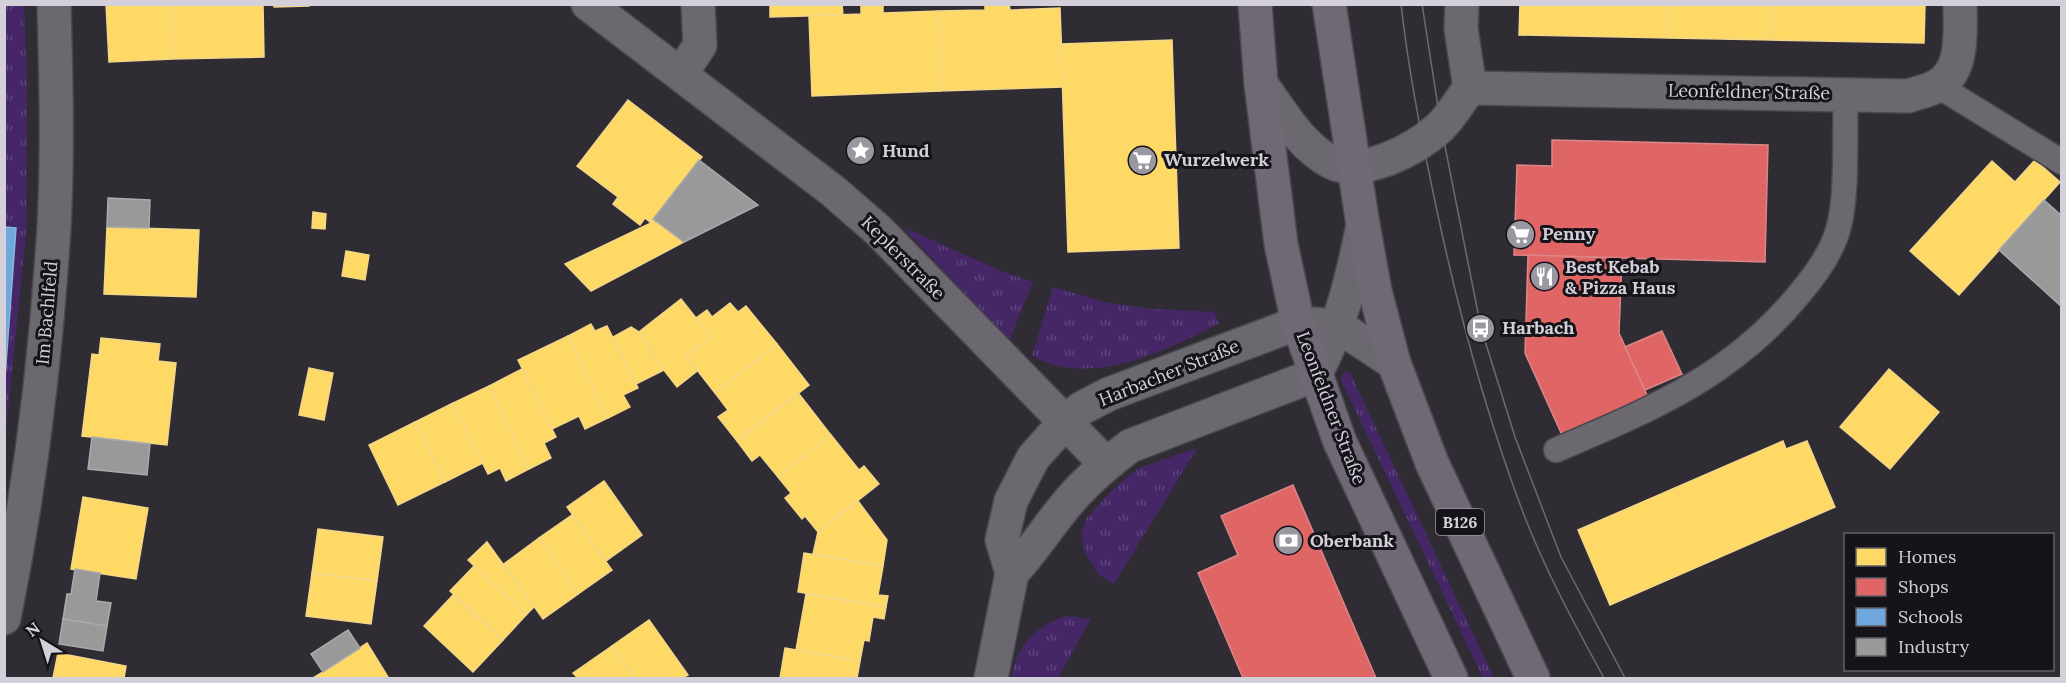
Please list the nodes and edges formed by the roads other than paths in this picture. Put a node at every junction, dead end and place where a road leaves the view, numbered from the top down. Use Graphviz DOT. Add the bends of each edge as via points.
graph roads {
  1 [pos="54,4"];
  2 [pos="588,4"];
  3 [pos="698,4"];
  4 [pos="1255,4"];
  5 [pos="1329,4"];
  6 [pos="1462,4"];
  7 [pos="1960,4"];
  8 [pos="681,74"];
  9 [pos="1261,84"];
  10 [pos="1938,86"];
  11 [pos="1470,87"];
  12 [pos="1846,94"];
  13 [pos="2061,162"];
  14 [pos="1355,167"];
  15 [pos="1363,225"];
  16 [pos="1298,323"];
  17 [pos="1338,327"];
  18 [pos="1394,363"];
  19 [pos="1315,375"];
  20 [pos="1065,422"];
  21 [pos="1556,450"];
  22 [pos="1106,464"];
  23 [pos="1012,573"];
  24 [pos="4,618"];
  25 [pos="991,678"];
  26 [pos="1451,678"];
  27 [pos="1533,678"];
  1 -- 24 [label="street, Im Bachlfeld" via="54,225 44,356 22,523"];
  2 -- 8 [label="street, Keplerstraße"];
  3 -- 8 [label="street" via="700,45"];
  4 -- 9 [label="main road, Leonfeldner Straße"];
  5 -- 14 [label="main road, B126"];
  6 -- 11 [label="street" via="1461,29"];
  7 -- 10 [label="street" via="1959,53 1954,68"];
  8 -- 20 [label="street, Keplerstraße" via="879,231"];
  9 -- 14 [label="street" via="1302,140 1332,162"];
  9 -- 16 [label="main road, Leonfeldner Straße" via="1281,244"];
  10 -- 12 [label="street, Leonfeldner Straße" via="1908,96"];
  10 -- 13 [label="lane"];
  11 -- 12 [label="street, Leonfeldner Straße"];
  11 -- 14 [label="street" via="1441,126 1423,141 1392,158"];
  12 -- 21 [label="lane" via="1839,226 1822,266 1778,321 1716,373 1651,410"];
  14 -- 15 [label="main road, B126"];
  15 -- 17 [label="street"];
  15 -- 18 [label="main road, B126"];
  16 -- 17 [label="street, Harbacher Straße"];
  16 -- 19 [label="main road, Leonfeldner Straße"];
  16 -- 20 [label="street, Harbacher Straße" via="1109,394"];
  17 -- 18 [label="street, Harbacher Straße"];
  17 -- 19 [label="street"];
  18 -- 27 [label="main road, B126" via="1432,463"];
  19 -- 22 [label="street" via="1130,446"];
  19 -- 26 [label="main road, Leonfeldner Straße" via="1340,442"];
  20 -- 22 [label="street, Keplerstraße"];
  20 -- 23 [label="street, Harbacher Straße" via="1032,458 1011,501 1002,540"];
  22 -- 23 [label="street" via="1071,498"];
  23 -- 25 [label="street, Harbacher Straße"];
}
